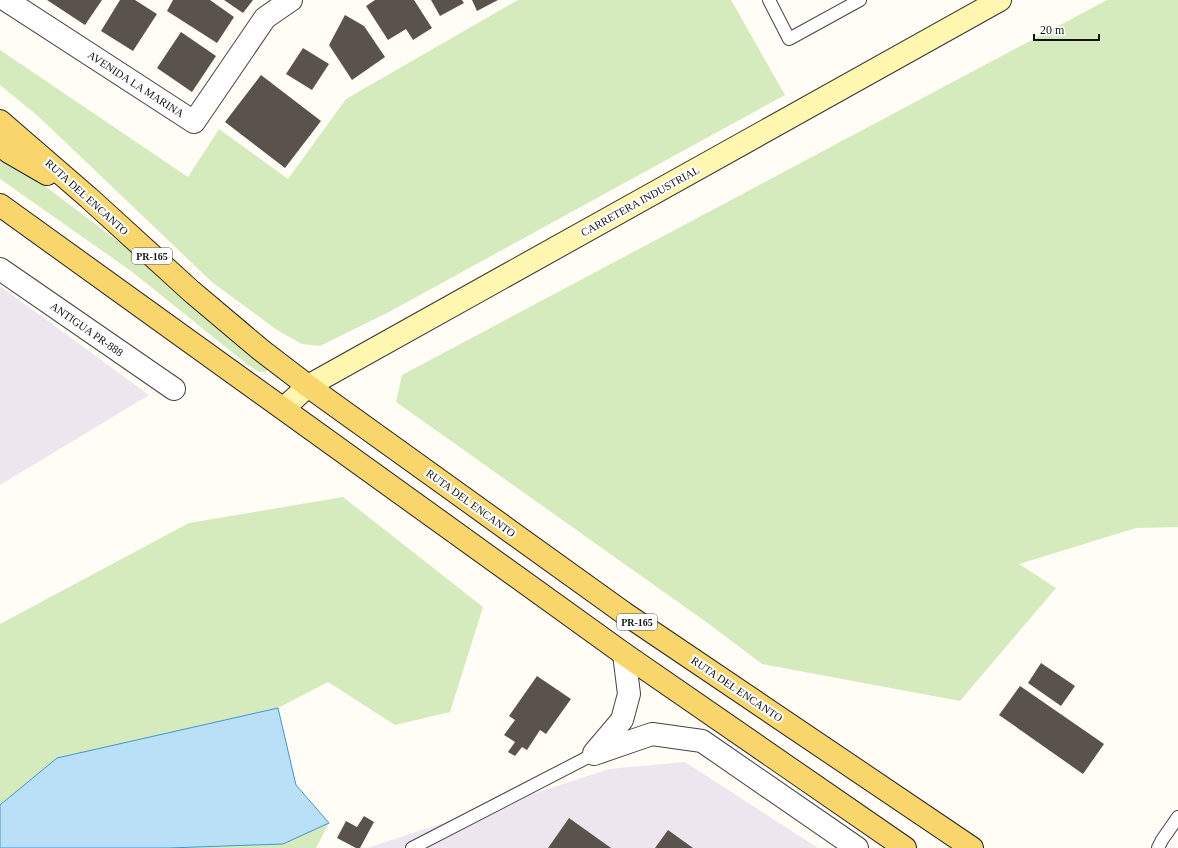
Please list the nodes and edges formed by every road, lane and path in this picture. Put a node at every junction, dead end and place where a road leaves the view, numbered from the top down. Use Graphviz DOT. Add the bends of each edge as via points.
graph roads {
  1 [pos="6,0"];
  2 [pos="291,0"];
  3 [pos="769,0"];
  4 [pos="860,0"];
  5 [pos="1000,0"];
  6 [pos="0,121"];
  7 [pos="0,145"];
  8 [pos="89,198"];
  9 [pos="0,205"];
  10 [pos="0,268"];
  11 [pos="308,386"];
  12 [pos="174,389"];
  13 [pos="284,408"];
  14 [pos="624,654"];
  15 [pos="594,754"];
  16 [pos="1178,817"];
  17 [pos="412,848"];
  18 [pos="857,848"];
  19 [pos="905,848"];
  20 [pos="972,848"];
  21 [pos="1158,848"];
  1 -- 2 [label="street, AVENIDA LA MARINA" via="194,122 265,18"];
  3 -- 4 [label="lane" via="789,39"];
  5 -- 11 [label="street, CARRETERA INDUSTRIAL"];
  6 -- 8 [label="main road, RUTA DEL ENCANTO / PR-165"];
  7 -- 8 [label="main road"];
  8 -- 11 [label="main road, RUTA DEL ENCANTO / PR-165" via="191,291"];
  9 -- 13 [label="main road, PR-165"];
  10 -- 12 [label="street, ANTIGUA PR-888"];
  11 -- 13 [label="street, CARRETERA INDUSTRIAL"];
  11 -- 20 [label="main road, RUTA DEL ENCANTO / PR-165" via="624,613"];
  13 -- 14 [label="main road, PR-165"];
  14 -- 15 [label="street" via="629,694 622,720"];
  14 -- 19 [label="main road, PR-165"];
  15 -- 17 [label="lane"];
  15 -- 18 [label="street" via="652,734 702,741"];
  16 -- 21 [label="lane"];
}
